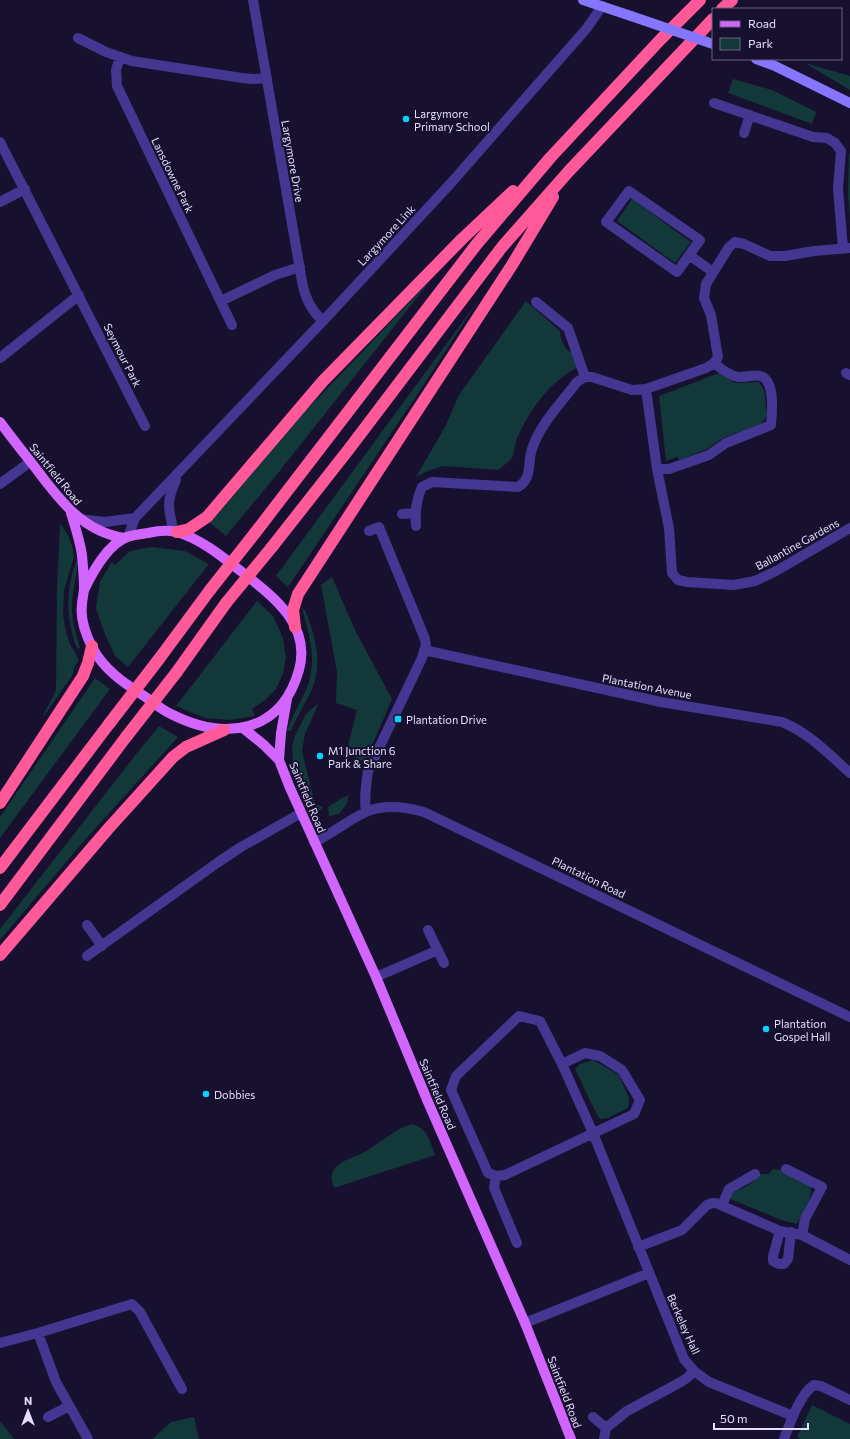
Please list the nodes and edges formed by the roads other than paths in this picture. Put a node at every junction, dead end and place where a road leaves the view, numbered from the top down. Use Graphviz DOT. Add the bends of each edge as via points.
graph roads {
  1 [pos="254,0"];
  2 [pos="583,0"];
  3 [pos="700,0"];
  4 [pos="732,0"];
  5 [pos="602,6"];
  6 [pos="723,8"];
  7 [pos="712,20"];
  8 [pos="78,38"];
  9 [pos="712,44"];
  10 [pos="120,57"];
  11 [pos="759,60"];
  12 [pos="267,78"];
  13 [pos="714,103"];
  14 [pos="850,103"];
  15 [pos="750,115"];
  16 [pos="744,133"];
  17 [pos="0,142"];
  18 [pos="550,158"];
  19 [pos="569,171"];
  20 [pos="25,190"];
  21 [pos="0,202"];
  22 [pos="847,248"];
  23 [pos="689,255"];
  24 [pos="300,267"];
  25 [pos="713,272"];
  26 [pos="79,295"];
  27 [pos="221,301"];
  28 [pos="536,302"];
  29 [pos="323,321"];
  30 [pos="232,325"];
  31 [pos="0,358"];
  32 [pos="714,363"];
  33 [pos="585,377"];
  34 [pos="646,389"];
  35 [pos="0,422"];
  36 [pos="146,426"];
  37 [pos="30,462"];
  38 [pos="657,469"];
  39 [pos="180,472"];
  40 [pos="0,484"];
  41 [pos="416,513"];
  42 [pos="402,514"];
  43 [pos="75,516"];
  44 [pos="135,518"];
  45 [pos="416,526"];
  46 [pos="850,528"];
  47 [pos="369,531"];
  48 [pos="175,532"];
  49 [pos="127,538"];
  50 [pos="84,590"];
  51 [pos="295,627"];
  52 [pos="92,646"];
  53 [pos="424,650"];
  54 [pos="287,699"];
  55 [pos="243,728"];
  56 [pos="224,730"];
  57 [pos="279,760"];
  58 [pos="850,773"];
  59 [pos="0,803"];
  60 [pos="366,812"];
  61 [pos="301,813"];
  62 [pos="314,842"];
  63 [pos="0,868"];
  64 [pos="0,905"];
  65 [pos="87,925"];
  66 [pos="428,930"];
  67 [pos="102,946"];
  68 [pos="438,950"];
  69 [pos="0,955"];
  70 [pos="87,956"];
  71 [pos="444,963"];
  72 [pos="376,977"];
  73 [pos="850,1017"];
  74 [pos="562,1064"];
  75 [pos="593,1133"];
  76 [pos="786,1170"];
  77 [pos="754,1174"];
  78 [pos="496,1176"];
  79 [pos="722,1205"];
  80 [pos="780,1231"];
  81 [pos="791,1232"];
  82 [pos="802,1235"];
  83 [pos="517,1243"];
  84 [pos="638,1247"];
  85 [pos="846,1258"];
  86 [pos="649,1273"];
  87 [pos="525,1323"];
  88 [pos="38,1333"];
  89 [pos="0,1343"];
  90 [pos="694,1371"];
  91 [pos="182,1389"];
  92 [pos="850,1400"];
  93 [pos="69,1406"];
  94 [pos="793,1416"];
  95 [pos="48,1417"];
  96 [pos="593,1417"];
  97 [pos="606,1428"];
  98 [pos="88,1439"];
  99 [pos="571,1439"];
  100 [pos="604,1439"];
  101 [pos="784,1439"];
  1 -- 12 [label="street, Largymore Drive"];
  2 -- 5 [label="main road"];
  3 -- 18 [label="highway"];
  4 -- 6 [label="highway"];
  5 -- 9 [label="main road, bridge"];
  5 -- 29 [label="street, Largymore Link" via="587,28 451,183"];
  7 -- 19 [label="highway"];
  8 -- 10 [label="street"];
  10 -- 12 [label="street" via="146,64 242,78"];
  10 -- 27 [label="street, Lansdowne Park" via="116,70 117,86"];
  11 -- 14 [label="main road"];
  12 -- 24 [label="street, Largymore Drive"];
  13 -- 15 [label="street"];
  15 -- 16 [label="street"];
  15 -- 22 [label="street" via="813,137 827,138 841,151 838,190"];
  17 -- 20 [label="street, Seymour Park"];
  18 -- 48 [label="highway" via="462,239 323,381 207,517 189,529"];
  18 -- 63 [label="highway, bridge" via="453,274"];
  19 -- 51 [label="highway" via="520,253 298,594 293,610"];
  19 -- 64 [label="highway, bridge" via="502,248 349,449 226,603"];
  20 -- 21 [label="street"];
  20 -- 26 [label="street, Seymour Park"];
  22 -- 25 [label="street" via="770,256 735,242"];
  23 -- 23 [label="street" via="677,272 606,222 630,190 700,240"];
  23 -- 25 [label="street"];
  24 -- 27 [label="street" via="275,275"];
  24 -- 29 [label="street, Largymore Drive" via="307,298 312,309"];
  25 -- 32 [label="street" via="706,284 704,298 711,315 717,346 718,357"];
  26 -- 31 [label="street"];
  26 -- 36 [label="street, Seymour Park"];
  27 -- 30 [label="street, Lansdowne Park"];
  28 -- 33 [label="street" via="568,328"];
  29 -- 39 [label="street, Largymore Link"];
  32 -- 34 [label="street"];
  32 -- 38 [label="street" via="729,374 739,377 763,377 768,382 771,396 771,425 726,443 709,455 669,469"];
  33 -- 34 [label="street" via="632,390"];
  33 -- 41 [label="street" via="577,382 537,435 531,450 525,483 518,487 432,482 422,486 417,497"];
  34 -- 38 [label="street, Ballantine Gardens"];
  35 -- 37 [label="main road, Saintfield Road"];
  37 -- 40 [label="street"];
  37 -- 43 [label="main road, Saintfield Road"];
  38 -- 46 [label="street, Ballantine Gardens" via="669,528 672,573 678,580 734,585 755,581"];
  39 -- 44 [label="street, Largymore Link"];
  39 -- 48 [label="street, Largymore Link" via="168,503"];
  41 -- 42 [label="street"];
  41 -- 45 [label="street"];
  43 -- 44 [label="street" via="105,522"];
  43 -- 49 [label="main road, Saintfield Road" via="101,532 113,537"];
  43 -- 50 [label="main road"];
  44 -- 49 [label="street, Largymore Link"];
  47 -- 53 [label="street" via="379,527 425,639"];
  48 -- 49 [label="main road" via="156,531"];
  48 -- 51 [label="main road" via="211,548 269,593 289,615"];
  49 -- 50 [label="main road" via="115,545 101,559"];
  50 -- 52 [label="main road" via="81,608 84,628"];
  51 -- 54 [label="main road" via="301,643 301,663 296,683"];
  52 -- 56 [label="main road" via="98,658 121,681 170,714 206,727"];
  52 -- 59 [label="highway" via="83,676"];
  53 -- 58 [label="street, Plantation Avenue" via="660,702 782,722 814,741"];
  53 -- 60 [label="street" via="368,772"];
  54 -- 55 [label="main road" via="267,718"];
  54 -- 57 [label="main road, Saintfield Road"];
  55 -- 56 [label="main road"];
  55 -- 57 [label="main road, Saintfield Road"];
  56 -- 69 [label="highway" via="186,747 173,758"];
  57 -- 61 [label="main road, Saintfield Road"];
  60 -- 62 [label="street, Plantation Road"];
  60 -- 73 [label="street, Plantation Road" via="391,807 424,812"];
  61 -- 62 [label="main road, Saintfield Road"];
  61 -- 67 [label="street" via="241,847"];
  62 -- 72 [label="main road, Saintfield Road"];
  65 -- 67 [label="street"];
  66 -- 68 [label="street"];
  67 -- 70 [label="street"];
  68 -- 71 [label="street"];
  68 -- 72 [label="street"];
  72 -- 87 [label="main road, Saintfield Road"];
  74 -- 75 [label="street, Berkeley Hall"];
  74 -- 75 [label="street" via="585,1053 600,1056 622,1070 640,1100 634,1114"];
  74 -- 78 [label="street, Berkeley Hall" via="540,1021 519,1016 456,1076 451,1090 488,1173"];
  75 -- 78 [label="street" via="505,1175"];
  75 -- 84 [label="street, Berkeley Hall"];
  76 -- 82 [label="street" via="822,1187 806,1219"];
  77 -- 79 [label="street" via="729,1189"];
  78 -- 83 [label="street" via="494,1188"];
  79 -- 80 [label="street"];
  79 -- 84 [label="street" via="707,1205 682,1230"];
  80 -- 81 [label="street"];
  80 -- 81 [label="street" via="773,1256 773,1261 779,1264 784,1264 788,1259"];
  81 -- 82 [label="street"];
  82 -- 85 [label="street"];
  84 -- 86 [label="street, Berkeley Hall"];
  86 -- 87 [label="street"];
  86 -- 90 [label="street, Berkeley Hall" via="684,1359"];
  87 -- 99 [label="main road, Saintfield Road"];
  88 -- 89 [label="street"];
  88 -- 91 [label="street" via="132,1304 140,1312"];
  88 -- 93 [label="street" via="56,1382"];
  90 -- 94 [label="street, Berkeley Hall" via="709,1382"];
  90 -- 97 [label="street" via="679,1383 627,1411"];
  92 -- 94 [label="street" via="814,1385 808,1389"];
  93 -- 95 [label="street"];
  93 -- 98 [label="street"];
  94 -- 101 [label="street"];
  96 -- 97 [label="street"];
  97 -- 100 [label="street"];
}
